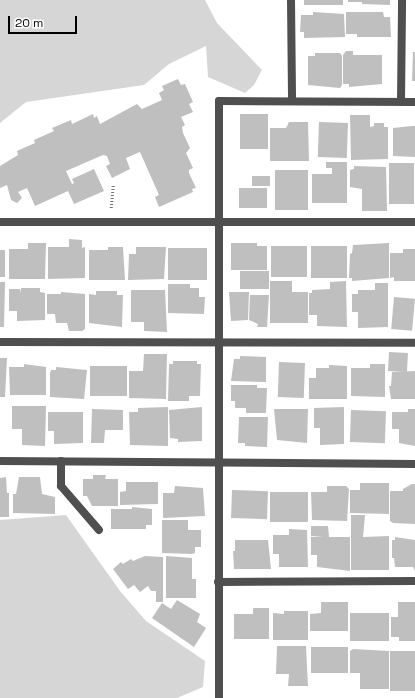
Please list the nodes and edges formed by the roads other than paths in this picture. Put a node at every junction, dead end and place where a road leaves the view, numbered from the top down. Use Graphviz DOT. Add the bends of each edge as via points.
graph roads {
  1 [pos="291,0"];
  2 [pos="402,0"];
  3 [pos="292,101"];
  4 [pos="401,102"];
  5 [pos="415,102"];
  6 [pos="0,222"];
  7 [pos="219,222"];
  8 [pos="415,222"];
  9 [pos="0,342"];
  10 [pos="219,343"];
  11 [pos="415,343"];
  12 [pos="0,461"];
  13 [pos="61,461"];
  14 [pos="220,463"];
  15 [pos="415,464"];
  16 [pos="99,530"];
  17 [pos="415,581"];
  18 [pos="218,582"];
  19 [pos="219,698"];
  1 -- 3 [label="street"];
  2 -- 4 [label="street"];
  3 -- 4 [label="street"];
  3 -- 7 [label="street" via="219,101"];
  4 -- 5 [label="street"];
  6 -- 7 [label="street"];
  7 -- 8 [label="street"];
  7 -- 10 [label="street"];
  9 -- 10 [label="street"];
  10 -- 11 [label="street"];
  10 -- 14 [label="street"];
  12 -- 13 [label="street"];
  13 -- 14 [label="street"];
  13 -- 16 [label="street" via="61,486"];
  14 -- 15 [label="street"];
  14 -- 18 [label="street"];
  17 -- 18 [label="street"];
  18 -- 19 [label="street"];
}
